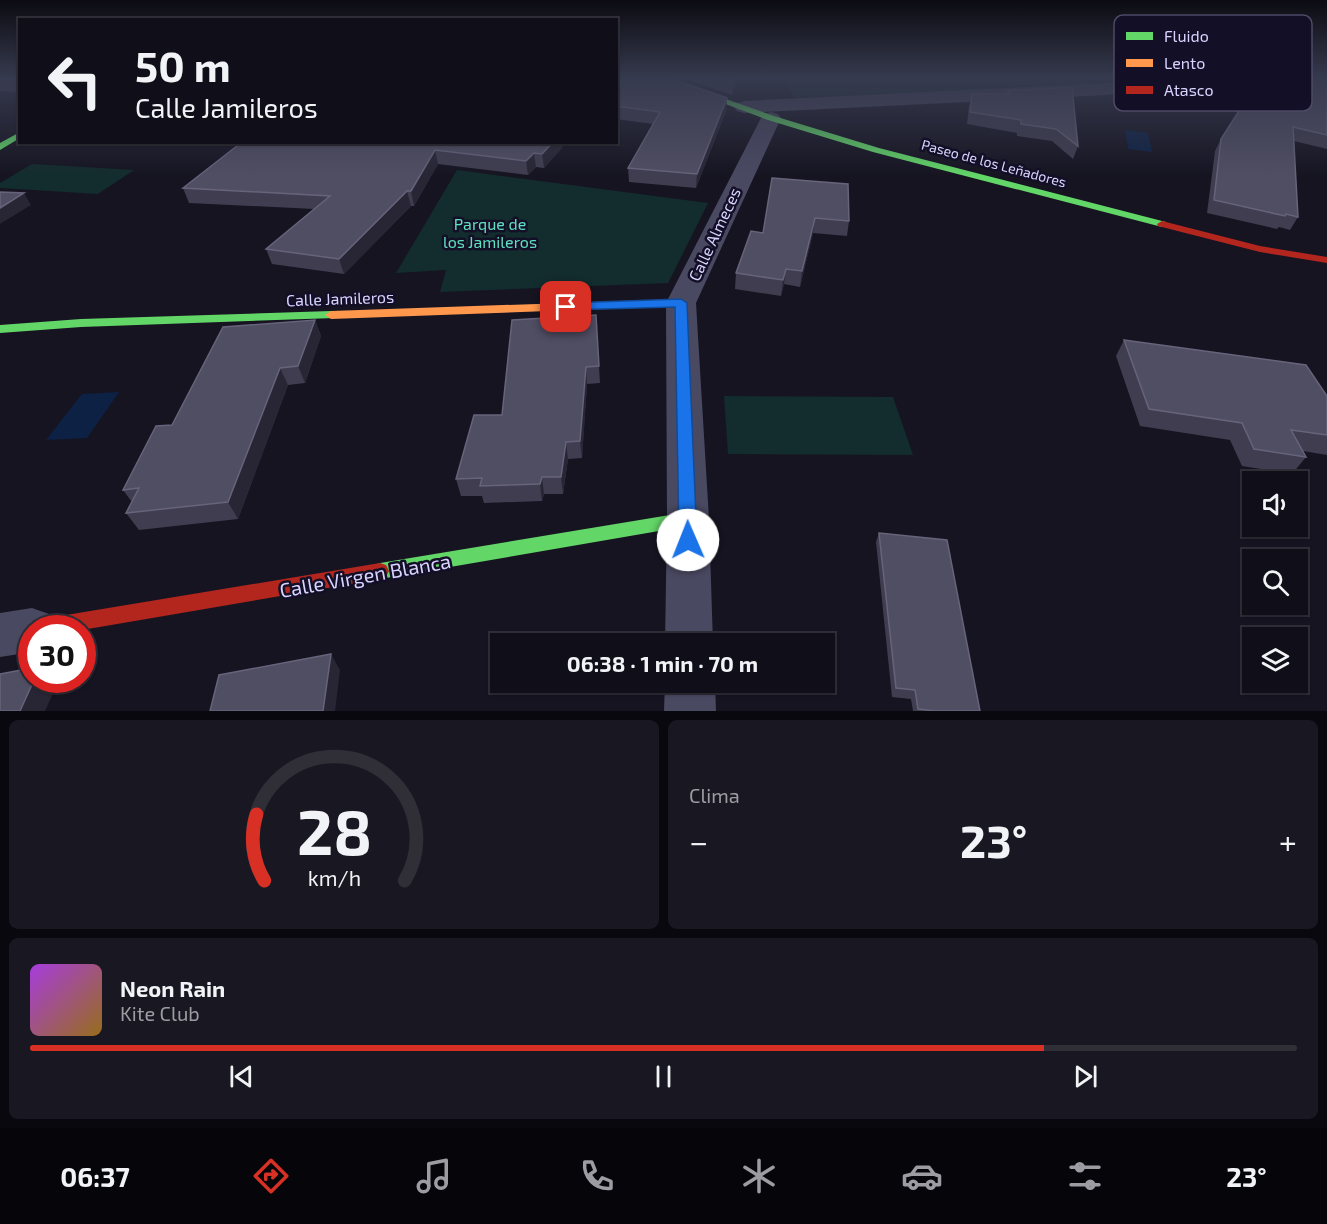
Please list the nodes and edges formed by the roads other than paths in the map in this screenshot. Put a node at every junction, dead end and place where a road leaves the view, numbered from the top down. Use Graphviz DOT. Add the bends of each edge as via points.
graph roads {
  1 [pos="749,110"];
  2 [pos="771,118"];
  3 [pos="18,135"];
  4 [pos="0,147"];
  5 [pos="1327,260"];
  6 [pos="681,303"];
  7 [pos="0,329"];
  8 [pos="688,519"];
  9 [pos="96,619"];
  10 [pos="18,632"];
  11 [pos="689,633"];
  12 [pos="0,635"];
  13 [pos="690,693"];
  14 [pos="690,711"];
  1 -- 2 [label="street, Paseo de los Leñadores"];
  2 -- 5 [label="street, Paseo de los Leñadores" via="876,150 1260,249"];
  2 -- 6 [label="street, Calle Almeces"];
  3 -- 4 [label="street"];
  6 -- 7 [label="street, Calle Jamileros"];
  6 -- 8 [label="street, Calle Almeces"];
  8 -- 9 [label="street, Calle Virgen Blanca"];
  8 -- 11 [label="street, Calle Almeces"];
  10 -- 12 [label="street"];
  13 -- 14 [label="street"];
}
